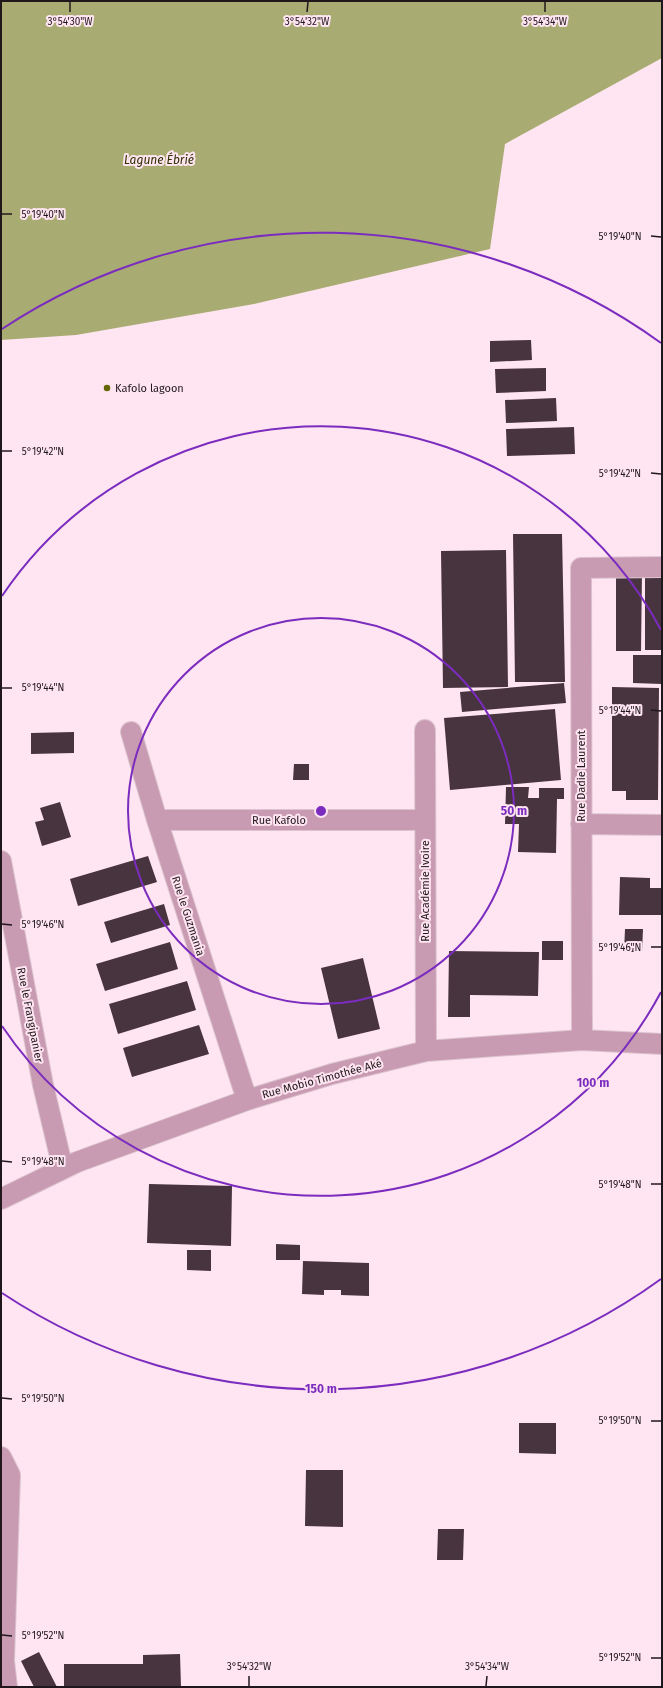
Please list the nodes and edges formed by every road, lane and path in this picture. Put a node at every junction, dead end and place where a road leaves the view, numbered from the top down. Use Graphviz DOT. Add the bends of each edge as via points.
graph roads {
  1 [pos="662,567"];
  2 [pos="425,730"];
  3 [pos="132,732"];
  4 [pos="158,820"];
  5 [pos="425,820"];
  6 [pos="581,824"];
  7 [pos="662,824"];
  8 [pos="1,861"];
  9 [pos="582,1040"];
  10 [pos="662,1044"];
  11 [pos="426,1051"];
  12 [pos="247,1100"];
  13 [pos="63,1169"];
  14 [pos="1,1199"];
  15 [pos="1,1457"];
  16 [pos="6,1477"];
  17 [pos="7,1687"];
  1 -- 6 [label="street, Rue Dadie Laurent" via="581,568"];
  2 -- 5 [label="street, Rue Académie Ivoire"];
  3 -- 4 [label="street, Rue le Guzmania"];
  4 -- 5 [label="street, Rue Kafolo"];
  4 -- 12 [label="street, Rue le Guzmania"];
  5 -- 11 [label="street, Rue Académie Ivoire"];
  6 -- 7 [label="street"];
  6 -- 9 [label="street, Rue Dadie Laurent"];
  8 -- 13 [label="street, Rue le Frangipanier" via="44,1085"];
  9 -- 10 [label="street, Rue Mobio Timothée Aké"];
  9 -- 11 [label="street, Rue Mobio Timothée Aké"];
  11 -- 12 [label="street, Rue Mobio Timothée Aké" via="332,1074"];
  12 -- 13 [label="street, Rue Mobio Timothée Aké"];
  13 -- 14 [label="street, Rue Mobio Timothée Aké"];
  15 -- 16 [label="street"];
  16 -- 17 [label="street" via="4,1661"];
}
